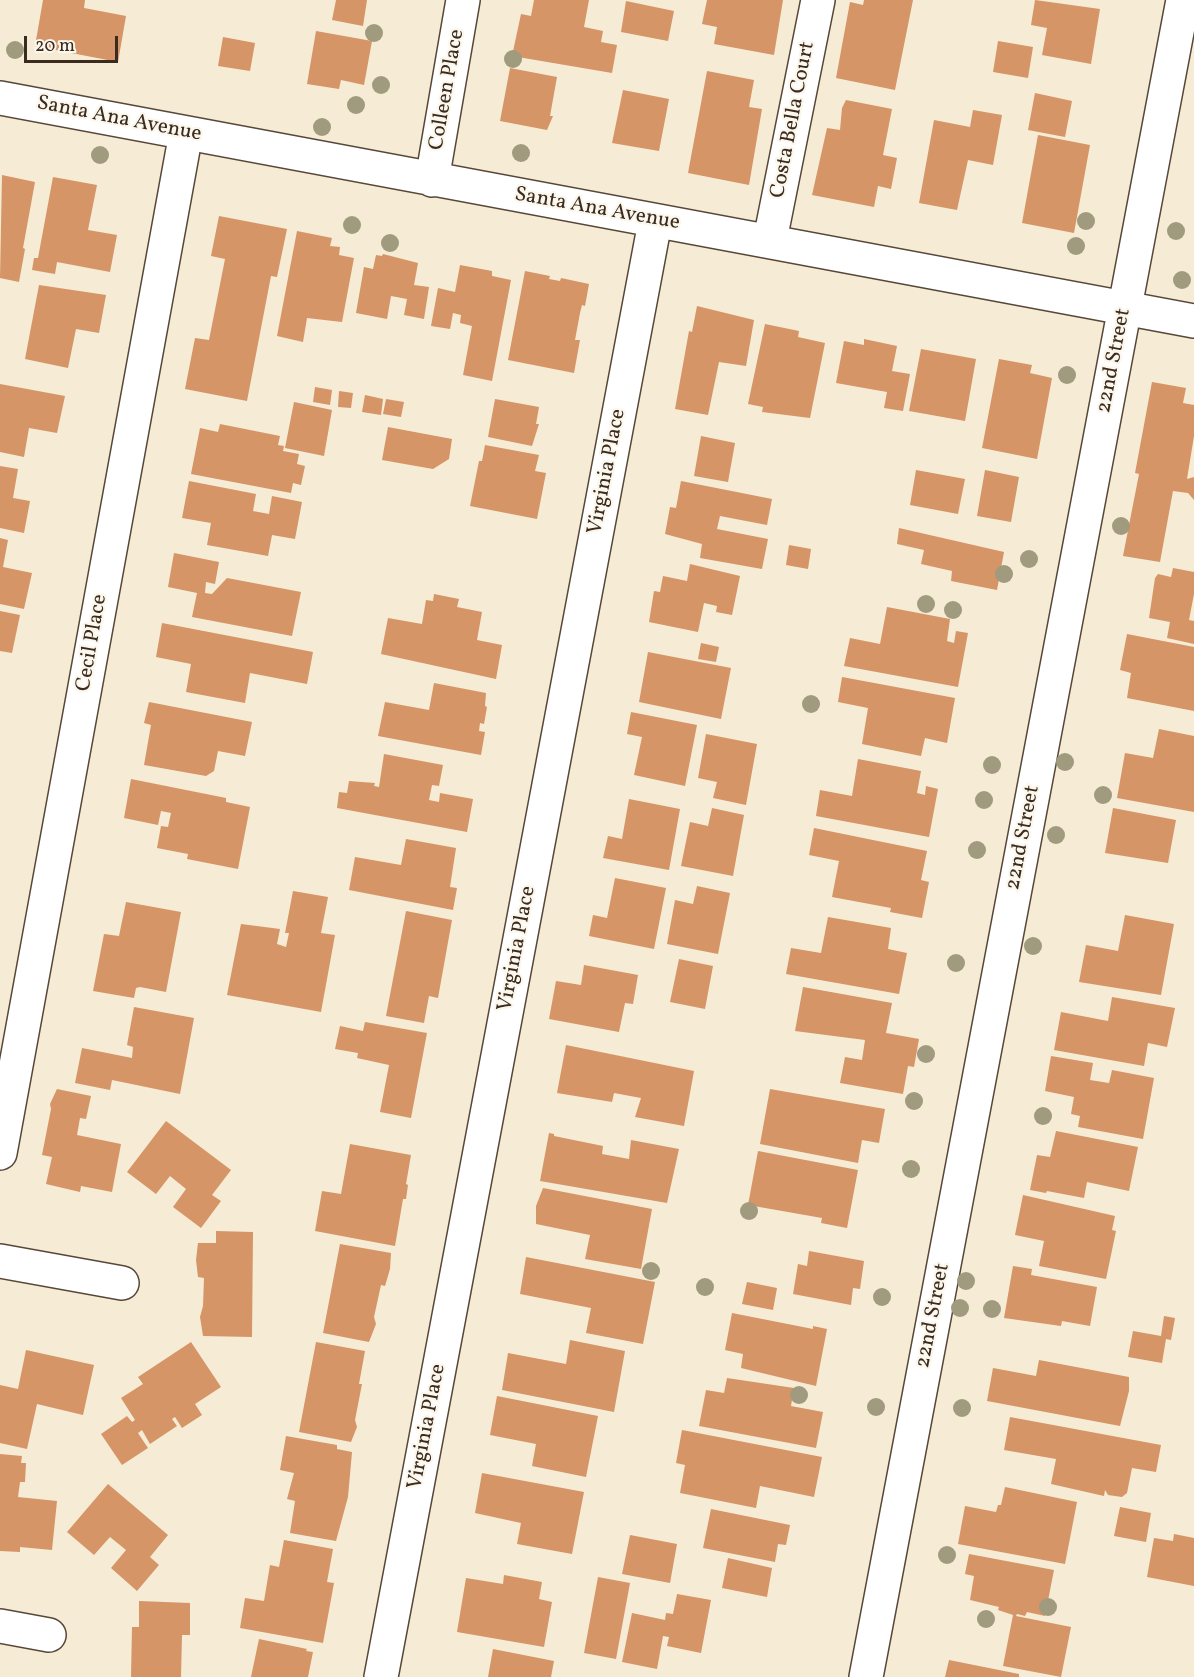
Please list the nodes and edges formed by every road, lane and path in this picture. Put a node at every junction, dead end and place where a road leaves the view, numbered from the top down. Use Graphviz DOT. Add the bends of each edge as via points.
graph roads {
  1 [pos="464,0"];
  2 [pos="818,0"];
  3 [pos="1183,0"];
  4 [pos="1181,79"];
  5 [pos="0,98"];
  6 [pos="186,133"];
  7 [pos="432,180"];
  8 [pos="655,222"];
  9 [pos="770,240"];
  10 [pos="1125,308"];
  11 [pos="1194,321"];
  12 [pos="0,1153"];
  13 [pos="0,1261"];
  14 [pos="122,1283"];
  15 [pos="0,1626"];
  16 [pos="49,1635"];
  17 [pos="381,1677"];
  18 [pos="866,1677"];
  1 -- 7 [label="street, Colleen Place"];
  2 -- 9 [label="street, Costa Bella Court"];
  3 -- 4 [label="street, 22nd Street"];
  4 -- 10 [label="street, 22nd Street"];
  5 -- 6 [label="street, Santa Ana Avenue"];
  6 -- 7 [label="street, Santa Ana Avenue"];
  6 -- 12 [label="street, Cecil Place"];
  7 -- 8 [label="street, Santa Ana Avenue"];
  8 -- 9 [label="street, Santa Ana Avenue"];
  8 -- 17 [label="street, Virginia Place"];
  9 -- 10 [label="street, Santa Ana Avenue"];
  10 -- 11 [label="street, Santa Ana Avenue"];
  10 -- 18 [label="street, 22nd Street"];
  13 -- 14 [label="street"];
  15 -- 16 [label="street"];
}
